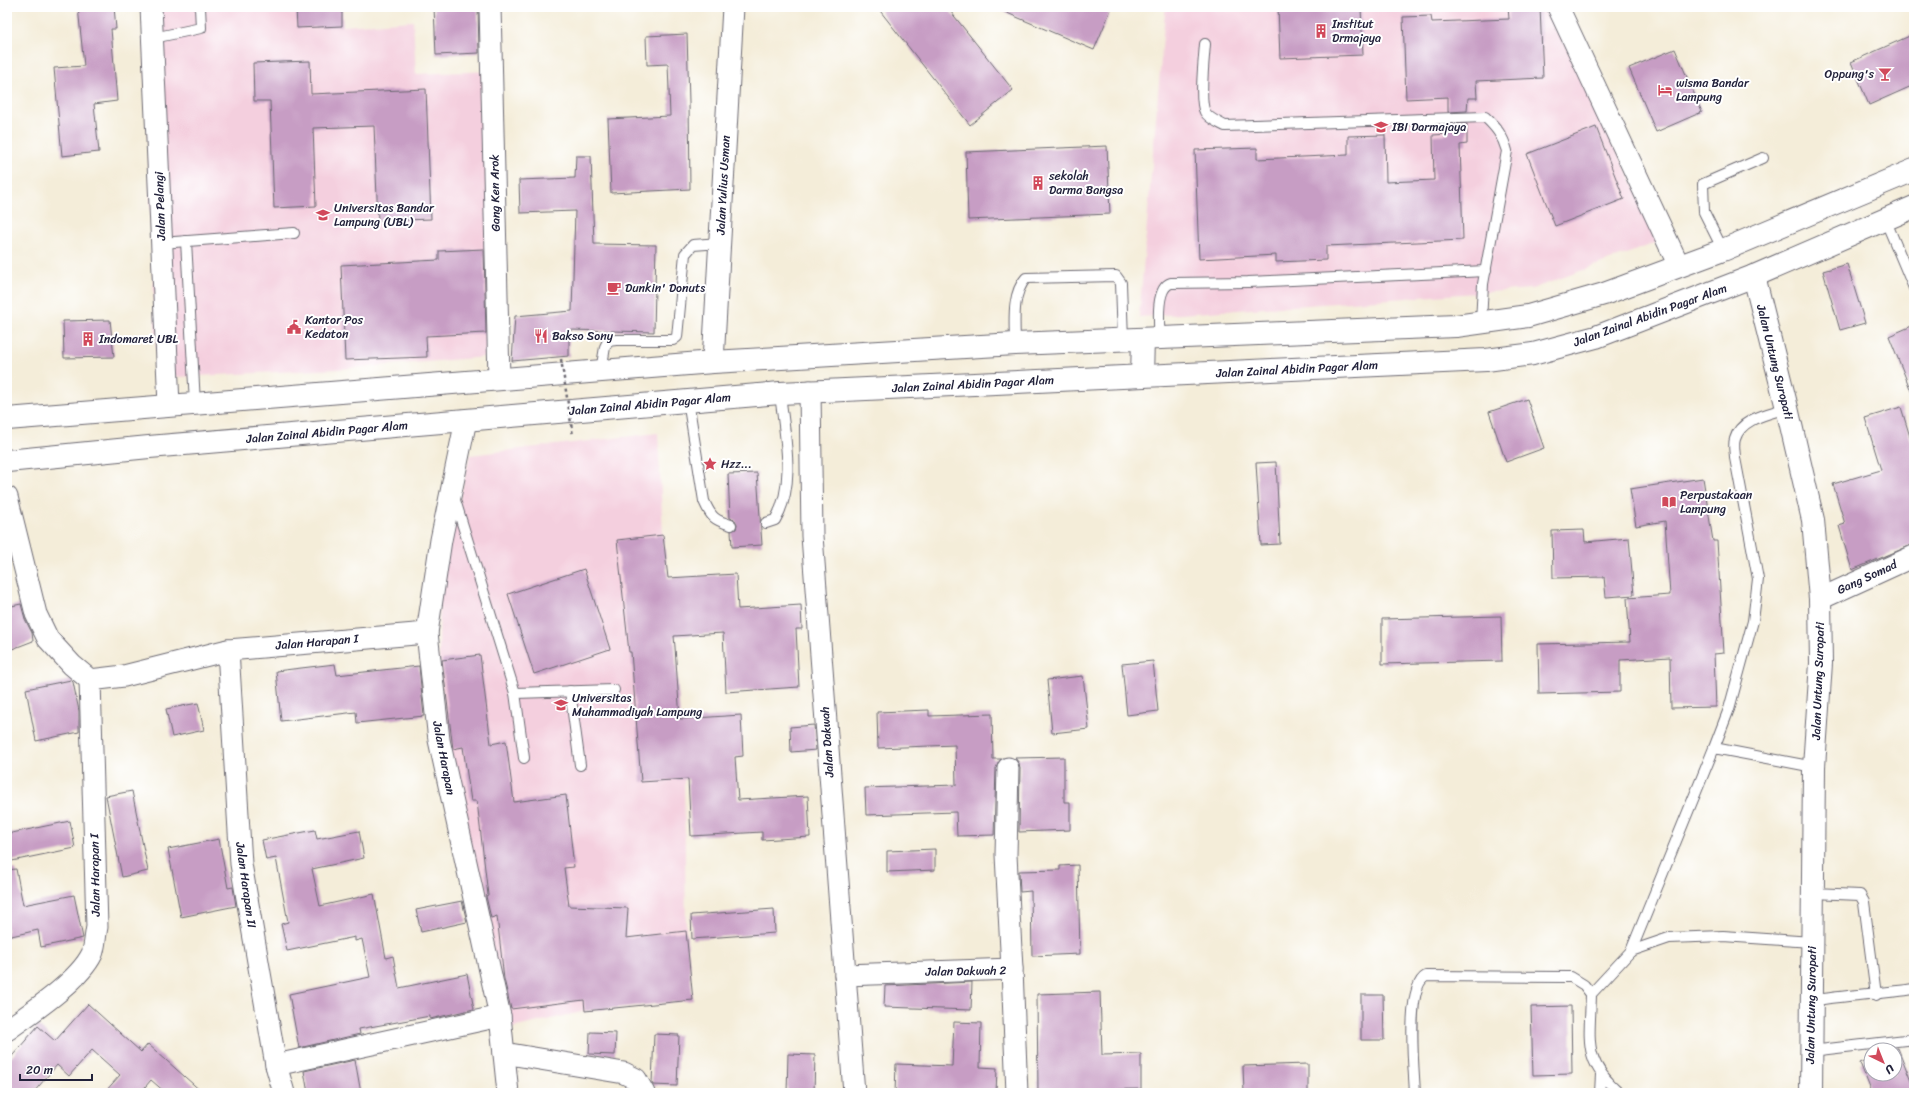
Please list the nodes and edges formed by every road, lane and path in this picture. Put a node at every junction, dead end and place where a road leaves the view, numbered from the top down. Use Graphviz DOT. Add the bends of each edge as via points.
graph roads {
  1 [pos="151,7"];
  2 [pos="200,7"];
  3 [pos="490,7"];
  4 [pos="733,7"];
  5 [pos="1558,7"];
  6 [pos="153,38"];
  7 [pos="1205,44"];
  8 [pos="1763,158"];
  9 [pos="1914,170"];
  10 [pos="1894,178"];
  11 [pos="1911,208"];
  12 [pos="1885,219"];
  13 [pos="294,233"];
  14 [pos="186,241"];
  15 [pos="162,243"];
  16 [pos="720,243"];
  17 [pos="1723,250"];
  18 [pos="1679,266"];
  19 [pos="1486,271"];
  20 [pos="1754,276"];
  21 [pos="1914,288"];
  22 [pos="1481,322"];
  23 [pos="1142,339"];
  24 [pos="1015,344"];
  25 [pos="561,359"];
  26 [pos="713,362"];
  27 [pos="601,371"];
  28 [pos="1142,376"];
  29 [pos="499,379"];
  30 [pos="810,392"];
  31 [pos="780,393"];
  32 [pos="688,401"];
  33 [pos="195,403"];
  34 [pos="169,405"];
  35 [pos="1788,408"];
  36 [pos="7,420"];
  37 [pos="466,420"];
  38 [pos="573,436"];
  39 [pos="7,461"];
  40 [pos="451,487"];
  41 [pos="7,497"];
  42 [pos="766,523"];
  43 [pos="731,525"];
  44 [pos="1914,556"];
  45 [pos="1820,599"];
  46 [pos="427,633"];
  47 [pos="228,650"];
  48 [pos="90,680"];
  49 [pos="614,690"];
  50 [pos="570,691"];
  51 [pos="515,693"];
  52 [pos="1714,748"];
  53 [pos="524,758"];
  54 [pos="580,765"];
  55 [pos="1814,767"];
  56 [pos="1008,768"];
  57 [pos="1813,893"];
  58 [pos="1812,942"];
  59 [pos="1631,951"];
  60 [pos="1012,970"];
  61 [pos="844,975"];
  62 [pos="1914,989"];
  63 [pos="1591,994"];
  64 [pos="1876,995"];
  65 [pos="1810,1001"];
  66 [pos="500,1016"];
  67 [pos="7,1030"];
  68 [pos="1914,1039"];
  69 [pos="1811,1051"];
  70 [pos="504,1053"];
  71 [pos="276,1065"];
  72 [pos="1600,1074"];
  73 [pos="284,1093"];
  74 [pos="508,1093"];
  75 [pos="644,1093"];
  76 [pos="854,1093"];
  77 [pos="1017,1093"];
  78 [pos="1415,1093"];
  79 [pos="1600,1093"];
  80 [pos="1620,1093"];
  81 [pos="1811,1093"];
  1 -- 6 [label="street, Jalan Pelangi"];
  2 -- 6 [label="lane" via="200,28"];
  3 -- 29 [label="street, Gang Ken Arok"];
  4 -- 16 [label="street, Jalan Yulius Usman"];
  5 -- 18 [label="street"];
  6 -- 15 [label="street, Jalan Pelangi"];
  7 -- 19 [label="lane" via="1203,106 1211,118 1225,126 1485,117 1502,136 1507,151"];
  8 -- 17 [label="lane" via="1703,184 1704,212"];
  9 -- 10 [label="main road"];
  10 -- 11 [label="main road"];
  10 -- 17 [label="main road"];
  11 -- 12 [label="main road, Jalan Zainal Abidin Pagar Alam"];
  12 -- 20 [label="main road, Jalan Zainal Abidin Pagar Alam"];
  12 -- 21 [label="lane"];
  13 -- 14 [label="lane"];
  14 -- 15 [label="lane"];
  14 -- 33 [label="lane"];
  15 -- 34 [label="street, Jalan Pelangi"];
  16 -- 26 [label="street, Jalan Yulius Usman"];
  16 -- 27 [label="lane" via="693,245 685,254 677,337 673,340 608,341"];
  17 -- 18 [label="main road"];
  18 -- 22 [label="main road" via="1604,294 1528,316"];
  19 -- 22 [label="lane"];
  19 -- 23 [label="lane" via="1256,282 1171,283 1162,290 1159,314"];
  20 -- 28 [label="main road, Jalan Zainal Abidin Pagar Alam" via="1596,337 1533,354 1459,362"];
  20 -- 35 [label="main road, Jalan Untung Suropati"];
  22 -- 23 [label="main road" via="1448,326"];
  23 -- 24 [label="main road"];
  23 -- 24 [label="lane" via="1116,276 1026,278 1020,284 1014,313"];
  23 -- 28 [label="main road"];
  24 -- 26 [label="main road"];
  25 -- 38 [label="path, bridge"];
  26 -- 27 [label="main road"];
  27 -- 29 [label="main road"];
  28 -- 30 [label="main road, Jalan Zainal Abidin Pagar Alam"];
  29 -- 33 [label="main road"];
  30 -- 31 [label="main road, Jalan Zainal Abidin Pagar Alam"];
  30 -- 61 [label="street, Jalan Dakwah" via="812,536"];
  31 -- 32 [label="main road, Jalan Zainal Abidin Pagar Alam"];
  31 -- 42 [label="lane" via="788,478 782,510 775,520"];
  32 -- 37 [label="main road, Jalan Zainal Abidin Pagar Alam"];
  32 -- 43 [label="lane" via="704,502 716,520"];
  33 -- 34 [label="main road"];
  34 -- 36 [label="main road"];
  35 -- 45 [label="main road, Jalan Untung Suropati" via="1813,520"];
  35 -- 52 [label="lane" via="1745,424 1738,430 1734,440 1735,458 1758,579 1753,621 1729,709"];
  37 -- 39 [label="main road, Jalan Zainal Abidin Pagar Alam"];
  37 -- 40 [label="street, Jalan Harapan"];
  40 -- 46 [label="street, Jalan Harapan"];
  40 -- 51 [label="lane"];
  41 -- 48 [label="street" via="36,614 48,640"];
  44 -- 45 [label="street, Gang Somad"];
  45 -- 55 [label="main road, Jalan Untung Suropati" via="1821,663"];
  46 -- 47 [label="street, Jalan Harapan I"];
  46 -- 66 [label="street, Jalan Harapan" via="439,740"];
  47 -- 48 [label="street, Jalan Harapan I" via="124,676"];
  47 -- 71 [label="street, Jalan Harapan II" via="241,864"];
  48 -- 67 [label="street, Jalan Harapan I" via="97,927 93,952 86,966 73,979"];
  49 -- 50 [label="lane"];
  50 -- 51 [label="lane"];
  50 -- 54 [label="lane"];
  51 -- 53 [label="lane"];
  52 -- 55 [label="lane"];
  52 -- 59 [label="lane"];
  55 -- 57 [label="main road, Jalan Untung Suropati"];
  56 -- 60 [label="street" via="1006,855"];
  57 -- 58 [label="main road, Jalan Untung Suropati"];
  57 -- 64 [label="lane" via="1860,895 1864,902"];
  58 -- 59 [label="lane" via="1723,936 1669,938"];
  58 -- 65 [label="main road, Jalan Untung Suropati"];
  59 -- 63 [label="lane"];
  60 -- 61 [label="street, Jalan Dakwah 2"];
  60 -- 77 [label="street, Jalan Dakwah 2"];
  61 -- 76 [label="street, Jalan Dakwah"];
  62 -- 64 [label="lane"];
  63 -- 72 [label="lane" via="1590,1052"];
  63 -- 78 [label="lane" via="1584,985 1571,977 1423,977 1417,984 1413,1000"];
  64 -- 65 [label="lane" via="1841,996"];
  65 -- 69 [label="main road, Jalan Untung Suropati"];
  66 -- 70 [label="street, Jalan Harapan"];
  66 -- 71 [label="street"];
  68 -- 69 [label="lane"];
  69 -- 81 [label="main road, Jalan Untung Suropati"];
  70 -- 74 [label="street, Jalan Harapan"];
  70 -- 75 [label="street" via="624,1073 636,1079"];
  71 -- 73 [label="street, Jalan Harapan II"];
  72 -- 79 [label="lane"];
  72 -- 80 [label="lane"];
}
